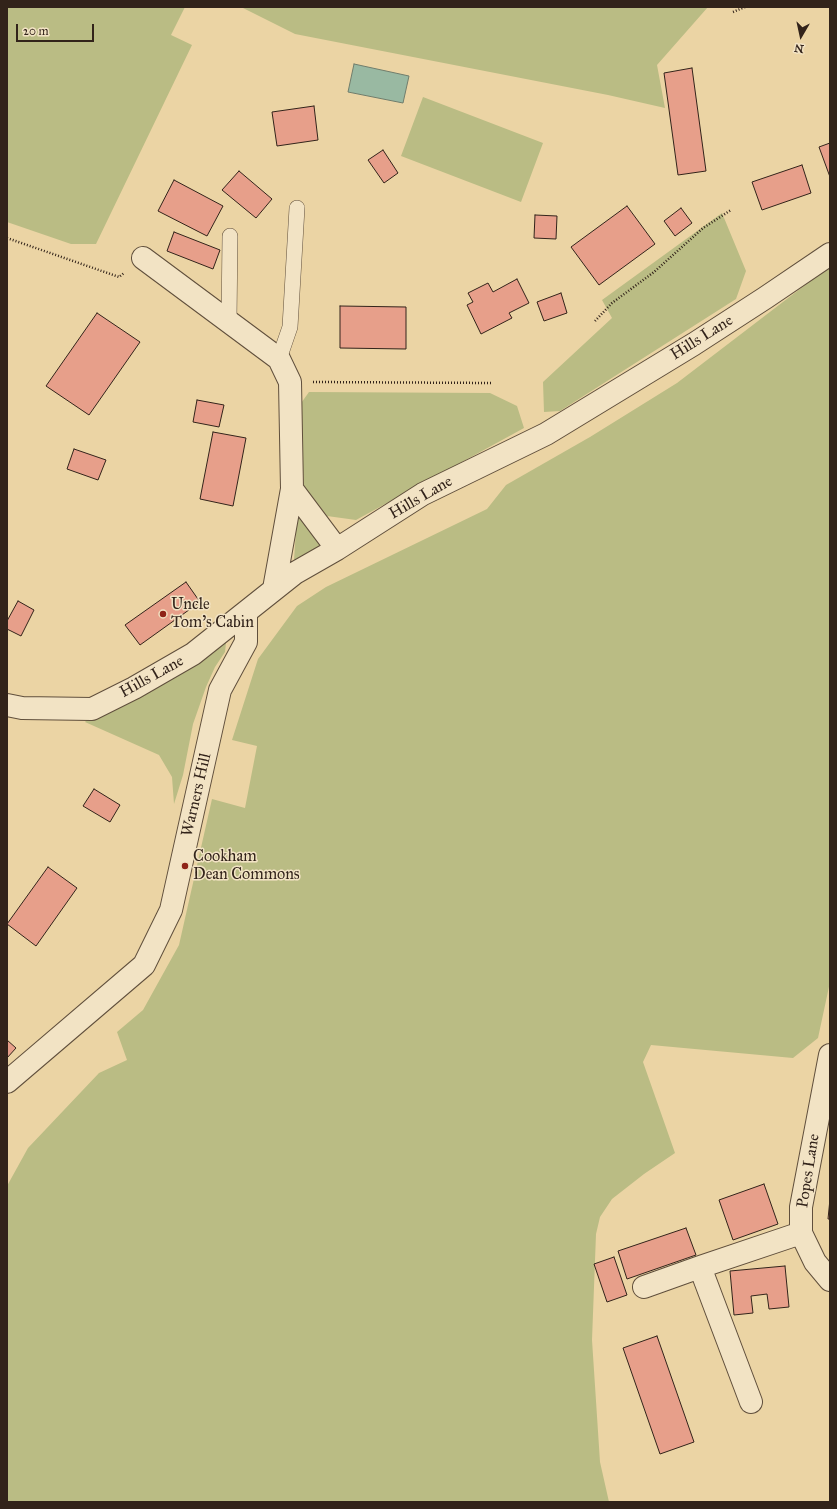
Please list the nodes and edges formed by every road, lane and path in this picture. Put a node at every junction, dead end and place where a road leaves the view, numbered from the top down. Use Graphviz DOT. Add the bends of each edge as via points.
graph roads {
  1 [pos="746,7"];
  2 [pos="733,12"];
  3 [pos="297,208"];
  4 [pos="731,210"];
  5 [pos="230,236"];
  6 [pos="7,238"];
  7 [pos="830,254"];
  8 [pos="143,258"];
  9 [pos="595,320"];
  10 [pos="229,321"];
  11 [pos="279,359"];
  12 [pos="290,382"];
  13 [pos="493,384"];
  14 [pos="292,489"];
  15 [pos="337,549"];
  16 [pos="274,589"];
  17 [pos="246,612"];
  18 [pos="7,705"];
  19 [pos="830,1055"];
  20 [pos="7,1082"];
  21 [pos="801,1233"];
  22 [pos="700,1267"];
  23 [pos="830,1280"];
  24 [pos="644,1287"];
  25 [pos="751,1402"];
  1 -- 2 [label="path"];
  3 -- 11 [label="lane" via="290,327"];
  4 -- 9 [label="path" via="703,228"];
  5 -- 10 [label="lane"];
  6 -- 8 [label="path" via="119,277"];
  7 -- 15 [label="street, Hills Lane" via="694,344 546,434 422,494"];
  8 -- 10 [label="street"];
  10 -- 11 [label="street"];
  11 -- 12 [label="street"];
  12 -- 13 [label="path"];
  12 -- 14 [label="street"];
  14 -- 15 [label="street"];
  14 -- 16 [label="street"];
  15 -- 16 [label="street, Hills Lane" via="295,573"];
  16 -- 17 [label="street, Hills Lane"];
  17 -- 18 [label="street, Hills Lane" via="193,654 92,710 22,708"];
  17 -- 20 [label="street, Warners Hill" via="246,642 220,690 171,910 144,965"];
  19 -- 21 [label="street, Popes Lane" via="801,1207"];
  21 -- 22 [label="street"];
  21 -- 23 [label="street, Popes Lane" via="815,1262"];
  22 -- 24 [label="street"];
  22 -- 25 [label="street"];
}
